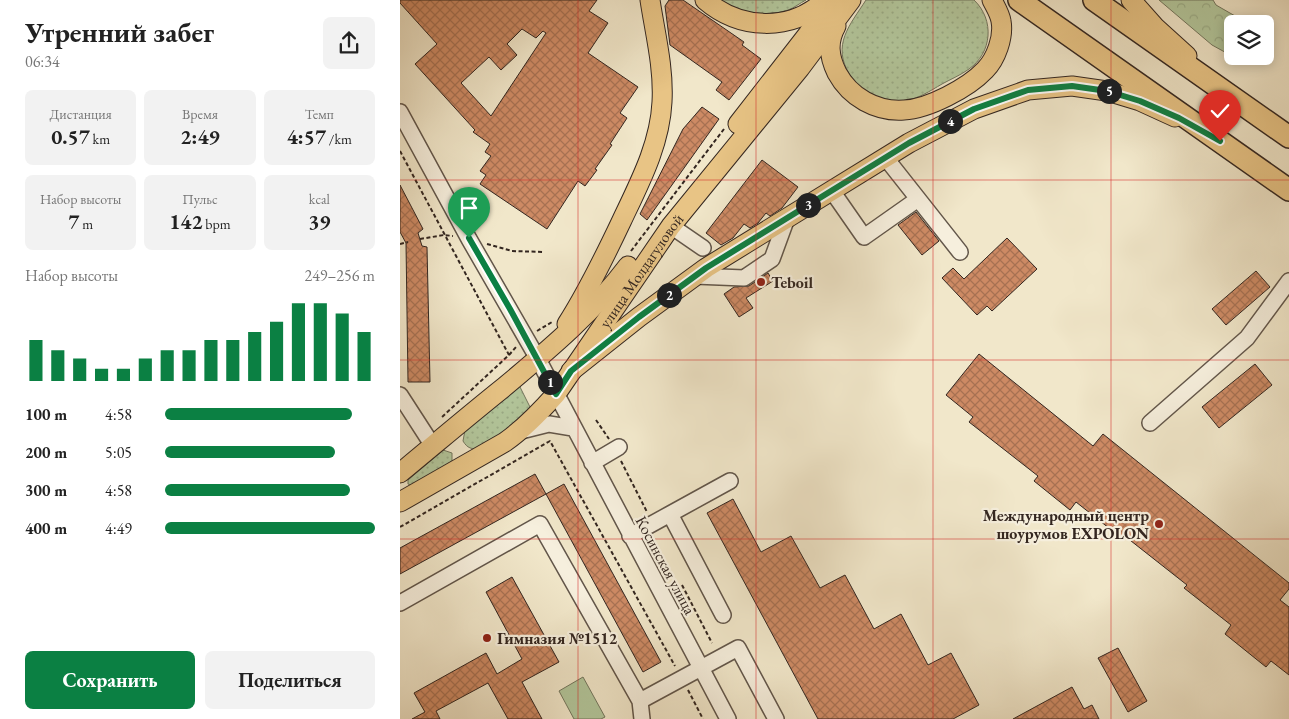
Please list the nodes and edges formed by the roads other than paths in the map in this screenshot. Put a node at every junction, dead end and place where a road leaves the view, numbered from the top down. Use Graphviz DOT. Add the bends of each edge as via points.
graph roads {
  1 [pos="650,0"];
  2 [pos="704,0"];
  3 [pos="825,0"];
  4 [pos="992,0"];
  5 [pos="1019,0"];
  6 [pos="1094,0"];
  7 [pos="1131,0"];
  8 [pos="843,2"];
  9 [pos="1246,106"];
  10 [pos="400,112"];
  11 [pos="1289,137"];
  12 [pos="1220,141"];
  13 [pos="885,157"];
  14 [pos="832,190"];
  15 [pos="1289,190"];
  16 [pos="918,199"];
  17 [pos="787,218"];
  18 [pos="671,226"];
  19 [pos="702,248"];
  20 [pos="960,252"];
  21 [pos="695,276"];
  22 [pos="1289,281"];
  23 [pos="554,344"];
  24 [pos="538,359"];
  25 [pos="571,371"];
  26 [pos="556,394"];
  27 [pos="400,395"];
  28 [pos="1150,423"];
  29 [pos="573,428"];
  30 [pos="520,432"];
  31 [pos="429,440"];
  32 [pos="617,448"];
  33 [pos="592,463"];
  34 [pos="400,473"];
  35 [pos="730,481"];
  36 [pos="401,500"];
  37 [pos="670,514"];
  38 [pos="630,536"];
  39 [pos="400,603"];
  40 [pos="723,615"];
  41 [pos="701,669"];
  42 [pos="640,701"];
  43 [pos="642,719"];
  44 [pos="728,719"];
  45 [pos="776,719"];
  1 -- 23 [label="main road" via="668,96 645,171 588,290"];
  2 -- 3 [label="main road" via="734,18 779,24 813,11"];
  4 -- 8 [label="main road" via="1001,20 1001,38 986,70 951,94 924,106 904,110 885,109 868,103 854,95 837,73 829,50"];
  5 -- 12 [label="highway"];
  6 -- 9 [label="highway"];
  7 -- 9 [label="main road" via="1155,27"];
  8 -- 18 [label="main road, улица Молдагуловой" via="800,68"];
  8 -- 23 [label="main road, улица Молдагуловой" via="808,34 616,283"];
  9 -- 11 [label="highway"];
  10 -- 24 [label="street, Косинская улица"];
  12 -- 13 [label="main road" via="1140,101 1107,91 1072,86 1028,90 974,109"];
  12 -- 15 [label="highway"];
  13 -- 14 [label="main road"];
  13 -- 16 [label="street"];
  14 -- 16 [label="street" via="864,237"];
  14 -- 17 [label="main road"];
  16 -- 20 [label="street"];
  17 -- 21 [label="main road"];
  17 -- 21 [label="street" via="772,259 744,278"];
  18 -- 19 [label="street"];
  18 -- 25 [label="main road, улица Молдагуловой"];
  21 -- 25 [label="main road"];
  22 -- 28 [label="street" via="1247,338"];
  23 -- 24 [label="main road, улица Молдагуловой"];
  24 -- 26 [label="street, Косинская улица"];
  24 -- 31 [label="main road, улица Молдагуловой"];
  25 -- 26 [label="main road, улица Молдагуловой"];
  26 -- 29 [label="street, Косинская улица"];
  26 -- 30 [label="main road, улица Молдагуловой"];
  27 -- 31 [label="street"];
  29 -- 30 [label="street" via="549,424"];
  29 -- 33 [label="street, Косинская улица"];
  30 -- 36 [label="main road, улица Молдагуловой"];
  31 -- 34 [label="main road, улица Молдагуловой"];
  32 -- 33 [label="street"];
  33 -- 38 [label="street, Косинская улица"];
  35 -- 37 [label="street"];
  37 -- 38 [label="street"];
  37 -- 40 [label="street"];
  38 -- 41 [label="street, Косинская улица"];
  39 -- 42 [label="street" via="540,524"];
  41 -- 42 [label="street"];
  41 -- 44 [label="street, Косинская улица"];
  41 -- 45 [label="street" via="738,648"];
  42 -- 43 [label="street"];
}
